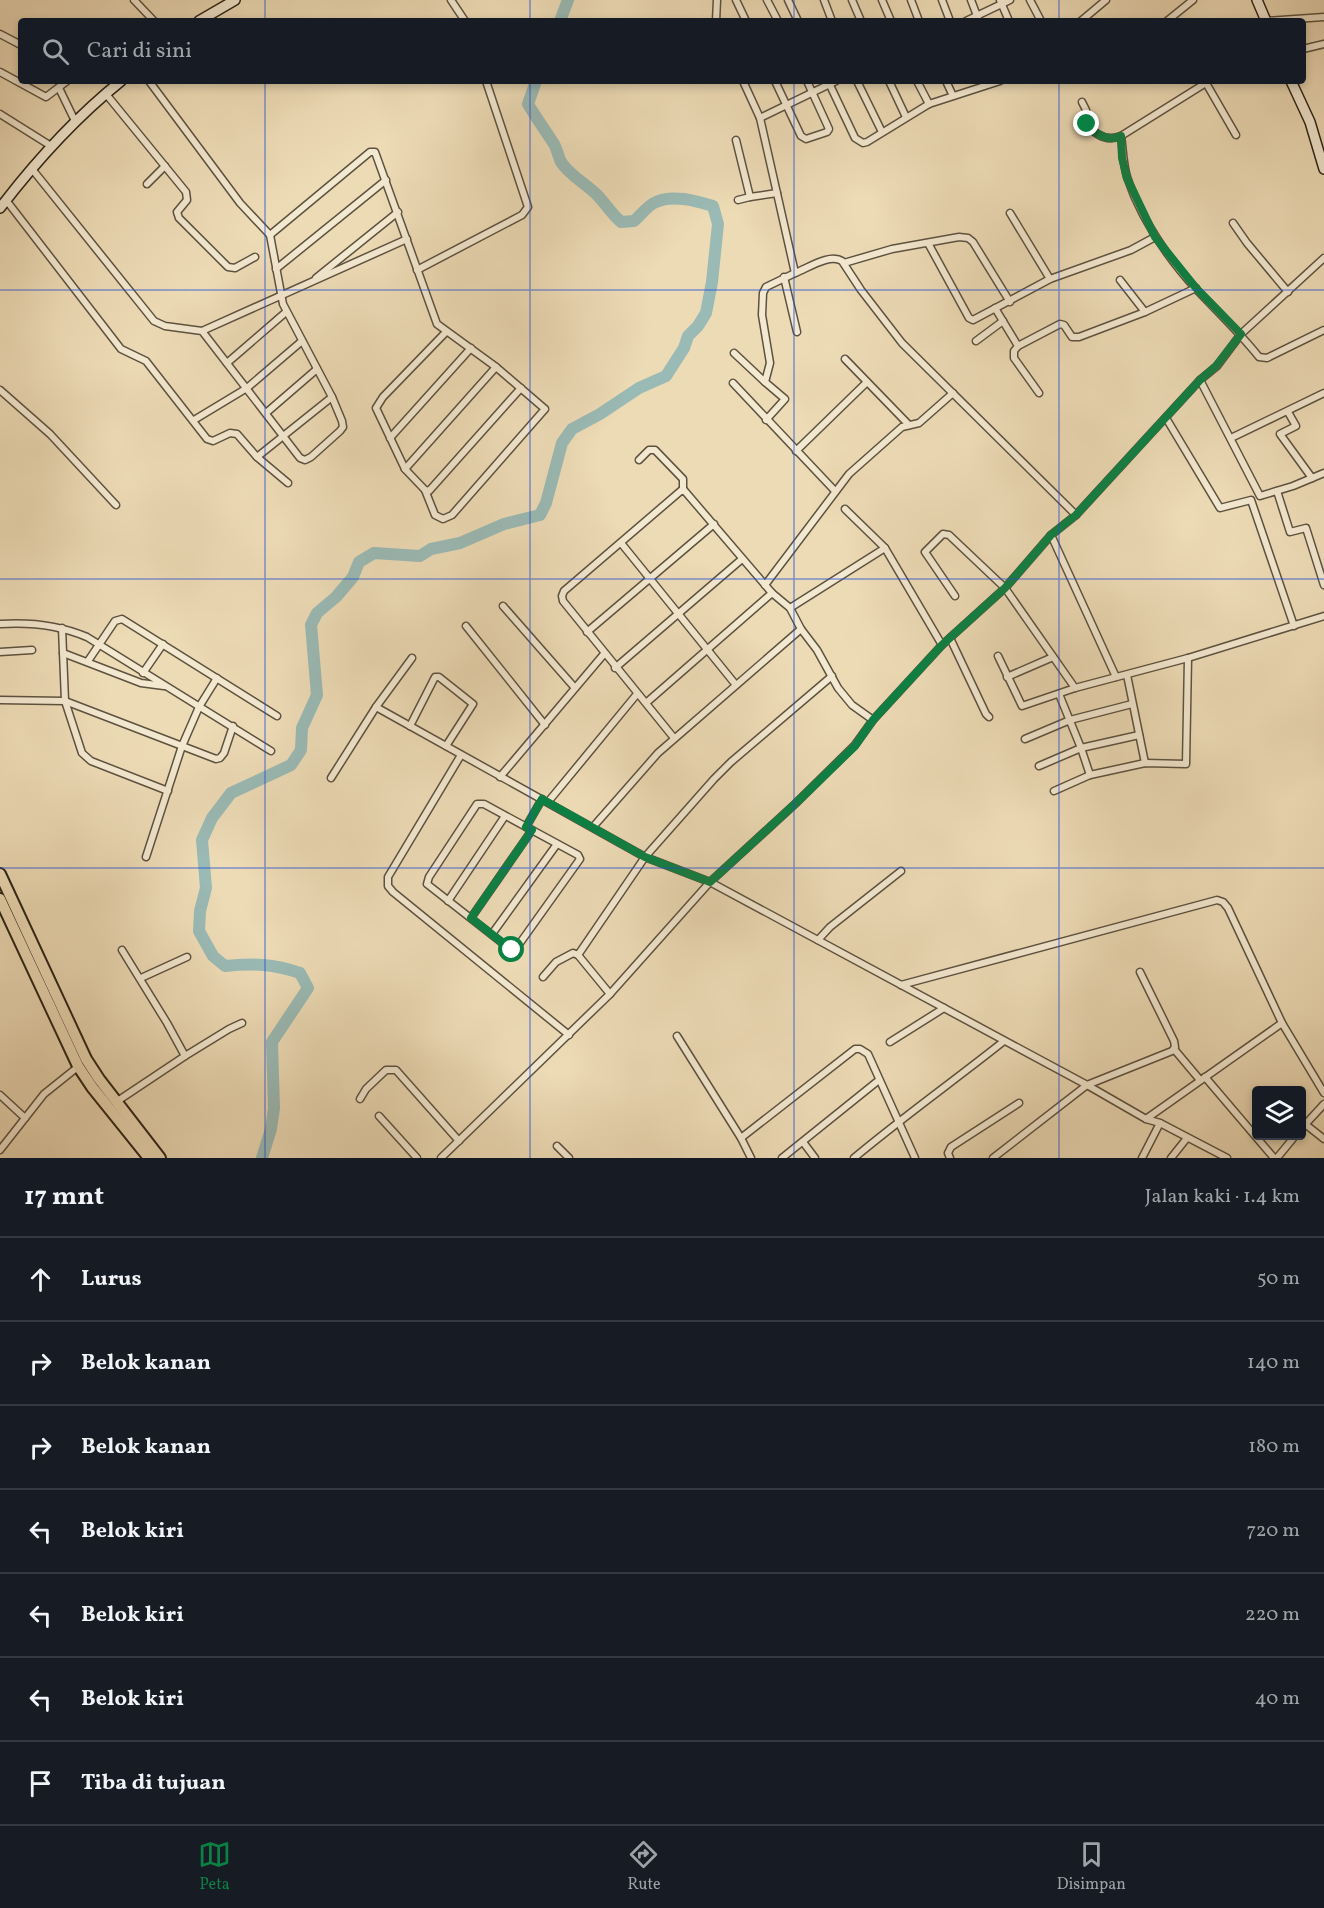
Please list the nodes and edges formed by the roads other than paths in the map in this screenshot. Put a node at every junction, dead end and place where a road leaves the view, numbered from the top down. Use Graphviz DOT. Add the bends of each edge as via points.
graph roads {
  1 [pos="134,0"];
  2 [pos="235,0"];
  3 [pos="452,0"];
  4 [pos="717,0"];
  5 [pos="736,0"];
  6 [pos="767,0"];
  7 [pos="788,0"];
  8 [pos="824,0"];
  9 [pos="852,0"];
  10 [pos="882,0"];
  11 [pos="910,0"];
  12 [pos="942,0"];
  13 [pos="971,0"];
  14 [pos="1010,0"];
  15 [pos="1030,0"];
  16 [pos="1106,0"];
  17 [pos="1193,0"];
  18 [pos="1257,0"];
  19 [pos="1001,2"];
  20 [pos="1324,17"];
  21 [pos="151,18"];
  22 [pos="204,18"];
  23 [pos="463,18"];
  24 [pos="716,18"];
  25 [pos="745,18"];
  26 [pos="776,18"];
  27 [pos="797,18"];
  28 [pos="831,18"];
  29 [pos="860,18"];
  30 [pos="890,18"];
  31 [pos="918,18"];
  32 [pos="950,18"];
  33 [pos="978,18"];
  34 [pos="979,18"];
  35 [pos="1008,18"];
  36 [pos="1039,18"];
  37 [pos="1085,18"];
  38 [pos="1171,18"];
  39 [pos="1265,18"];
  40 [pos="1306,18"];
  41 [pos="0,34"];
  42 [pos="18,43"];
  43 [pos="1324,44"];
  44 [pos="1306,49"];
  45 [pos="0,72"];
  46 [pos="18,83"];
  47 [pos="20,84"];
  48 [pos="64,84"];
  49 [pos="118,84"];
  50 [pos="151,84"];
  51 [pos="487,84"];
  52 [pos="744,84"];
  53 [pos="776,84"];
  54 [pos="808,84"];
  55 [pos="826,84"];
  56 [pos="828,84"];
  57 [pos="858,84"];
  58 [pos="890,84"];
  59 [pos="919,84"];
  60 [pos="947,84"];
  61 [pos="979,84"];
  62 [pos="1205,84"];
  63 [pos="1209,84"];
  64 [pos="1292,84"];
  65 [pos="59,88"];
  66 [pos="812,92"];
  67 [pos="105,94"];
  68 [pos="953,96"];
  69 [pos="1082,102"];
  70 [pos="786,104"];
  71 [pos="929,104"];
  72 [pos="0,114"];
  73 [pos="906,117"];
  74 [pos="760,118"];
  75 [pos="75,121"];
  76 [pos="882,132"];
  77 [pos="1236,135"];
  78 [pos="1121,136"];
  79 [pos="736,140"];
  80 [pos="51,146"];
  81 [pos="165,166"];
  82 [pos="32,169"];
  83 [pos="1324,169"];
  84 [pos="386,180"];
  85 [pos="147,184"];
  86 [pos="777,193"];
  87 [pos="750,197"];
  88 [pos="738,200"];
  89 [pos="2,204"];
  90 [pos="398,212"];
  91 [pos="1010,213"];
  92 [pos="1233,223"];
  93 [pos="270,235"];
  94 [pos="1155,237"];
  95 [pos="407,239"];
  96 [pos="928,243"];
  97 [pos="255,257"];
  98 [pos="1324,258"];
  99 [pos="844,263"];
  100 [pos="276,269"];
  101 [pos="417,270"];
  102 [pos="795,273"];
  103 [pos="784,277"];
  104 [pos="1050,279"];
  105 [pos="1120,280"];
  106 [pos="308,285"];
  107 [pos="1196,288"];
  108 [pos="1288,292"];
  109 [pos="280,296"];
  110 [pos="1010,302"];
  111 [pos="994,308"];
  112 [pos="286,312"];
  113 [pos="1145,312"];
  114 [pos="1003,321"];
  115 [pos="1324,330"];
  116 [pos="202,331"];
  117 [pos="446,332"];
  118 [pos="797,332"];
  119 [pos="1241,334"];
  120 [pos="976,340"];
  121 [pos="302,341"];
  122 [pos="1018,346"];
  123 [pos="471,348"];
  124 [pos="734,353"];
  125 [pos="845,358"];
  126 [pos="227,363"];
  127 [pos="496,367"];
  128 [pos="317,369"];
  129 [pos="1200,380"];
  130 [pos="765,382"];
  131 [pos="867,382"];
  132 [pos="732,383"];
  133 [pos="247,388"];
  134 [pos="521,388"];
  135 [pos="0,390"];
  136 [pos="953,393"];
  137 [pos="1039,393"];
  138 [pos="1324,393"];
  139 [pos="332,397"];
  140 [pos="1288,412"];
  141 [pos="266,413"];
  142 [pos="1166,418"];
  143 [pos="194,420"];
  144 [pos="766,420"];
  145 [pos="909,425"];
  146 [pos="284,437"];
  147 [pos="390,438"];
  148 [pos="1231,438"];
  149 [pos="796,451"];
  150 [pos="257,457"];
  151 [pos="639,460"];
  152 [pos="405,469"];
  153 [pos="1324,473"];
  154 [pos="1312,478"];
  155 [pos="288,483"];
  156 [pos="683,489"];
  157 [pos="425,490"];
  158 [pos="835,491"];
  159 [pos="1277,491"];
  160 [pos="1260,496"];
  161 [pos="1251,500"];
  162 [pos="116,505"];
  163 [pos="845,509"];
  164 [pos="1076,515"];
  165 [pos="714,524"];
  166 [pos="1051,535"];
  167 [pos="621,543"];
  168 [pos="885,548"];
  169 [pos="742,559"];
  170 [pos="650,578"];
  171 [pos="765,585"];
  172 [pos="1324,585"];
  173 [pos="1005,588"];
  174 [pos="772,593"];
  175 [pos="955,596"];
  176 [pos="503,606"];
  177 [pos="790,608"];
  178 [pos="679,613"];
  179 [pos="1324,616"];
  180 [pos="0,624"];
  181 [pos="466,626"];
  182 [pos="1294,626"];
  183 [pos="62,628"];
  184 [pos="801,628"];
  185 [pos="587,632"];
  186 [pos="950,638"];
  187 [pos="99,644"];
  188 [pos="163,644"];
  189 [pos="942,645"];
  190 [pos="709,649"];
  191 [pos="32,650"];
  192 [pos="0,652"];
  193 [pos="63,653"];
  194 [pos="604,654"];
  195 [pos="998,656"];
  196 [pos="1053,657"];
  197 [pos="1188,657"];
  198 [pos="412,658"];
  199 [pos="88,661"];
  200 [pos="615,668"];
  201 [pos="143,673"];
  202 [pos="1127,675"];
  203 [pos="832,676"];
  204 [pos="1007,677"];
  205 [pos="1116,677"];
  206 [pos="217,678"];
  207 [pos="736,685"];
  208 [pos="165,686"];
  209 [pos="575,688"];
  210 [pos="1075,688"];
  211 [pos="637,694"];
  212 [pos="1059,694"];
  213 [pos="0,700"];
  214 [pos="65,701"];
  215 [pos="646,703"];
  216 [pos="1132,704"];
  217 [pos="199,707"];
  218 [pos="376,707"];
  219 [pos="277,716"];
  220 [pos="989,717"];
  221 [pos="873,720"];
  222 [pos="1070,720"];
  223 [pos="545,724"];
  224 [pos="233,726"];
  225 [pos="410,726"];
  226 [pos="1139,735"];
  227 [pos="674,738"];
  228 [pos="1025,739"];
  229 [pos="182,746"];
  230 [pos="446,746"];
  231 [pos="1082,748"];
  232 [pos="271,751"];
  233 [pos="461,755"];
  234 [pos="1145,763"];
  235 [pos="1039,766"];
  236 [pos="1090,775"];
  237 [pos="500,777"];
  238 [pos="331,778"];
  239 [pos="168,791"];
  240 [pos="1054,791"];
  241 [pos="545,800"];
  242 [pos="505,816"];
  243 [pos="593,827"];
  244 [pos="529,829"];
  245 [pos="557,844"];
  246 [pos="146,857"];
  247 [pos="645,857"];
  248 [pos="901,871"];
  249 [pos="0,874"];
  250 [pos="710,882"];
  251 [pos="0,899"];
  252 [pos="448,901"];
  253 [pos="471,918"];
  254 [pos="492,934"];
  255 [pos="818,940"];
  256 [pos="122,950"];
  257 [pos="578,955"];
  258 [pos="187,957"];
  259 [pos="1140,972"];
  260 [pos="543,977"];
  261 [pos="141,978"];
  262 [pos="901,985"];
  263 [pos="610,994"];
  264 [pos="944,1008"];
  265 [pos="242,1023"];
  266 [pos="1282,1023"];
  267 [pos="569,1035"];
  268 [pos="677,1036"];
  269 [pos="1004,1041"];
  270 [pos="890,1042"];
  271 [pos="1174,1049"];
  272 [pos="185,1056"];
  273 [pos="82,1063"];
  274 [pos="1202,1078"];
  275 [pos="879,1080"];
  276 [pos="1087,1085"];
  277 [pos="1324,1093"];
  278 [pos="0,1095"];
  279 [pos="360,1099"];
  280 [pos="1019,1103"];
  281 [pos="1324,1104"];
  282 [pos="113,1105"];
  283 [pos="379,1116"];
  284 [pos="25,1118"];
  285 [pos="1146,1119"];
  286 [pos="898,1121"];
  287 [pos="1160,1123"];
  288 [pos="1306,1123"];
  289 [pos="1306,1128"];
  290 [pos="741,1138"];
  291 [pos="1187,1138"];
  292 [pos="1324,1139"];
  293 [pos="1291,1140"];
  294 [pos="459,1141"];
  295 [pos="803,1142"];
  296 [pos="557,1146"];
  297 [pos="0,1150"];
  298 [pos="149,1158"];
  299 [pos="160,1158"];
  300 [pos="417,1158"];
  301 [pos="441,1158"];
  302 [pos="568,1158"];
  303 [pos="751,1158"];
  304 [pos="782,1158"];
  305 [pos="814,1158"];
  306 [pos="854,1158"];
  307 [pos="915,1158"];
  308 [pos="950,1158"];
  309 [pos="993,1158"];
  310 [pos="1142,1158"];
  311 [pos="1171,1158"];
  312 [pos="1227,1158"];
  313 [pos="1275,1158"];
  1 -- 21 [label="street"];
  2 -- 22 [label="street"];
  3 -- 23 [label="street"];
  4 -- 24 [label="street"];
  5 -- 25 [label="street"];
  6 -- 26 [label="street"];
  7 -- 27 [label="street"];
  8 -- 28 [label="street"];
  9 -- 29 [label="street"];
  10 -- 30 [label="street"];
  11 -- 31 [label="street"];
  12 -- 32 [label="street"];
  13 -- 33 [label="street"];
  14 -- 19 [label="street"];
  15 -- 36 [label="street"];
  16 -- 37 [label="street"];
  17 -- 38 [label="street"];
  18 -- 39 [label="street"];
  19 -- 34 [label="street"];
  19 -- 35 [label="street"];
  20 -- 40 [label="street"];
  41 -- 42 [label="street"];
  43 -- 44 [label="street"];
  45 -- 46 [label="street"];
  47 -- 65 [label="street" via="47,97"];
  48 -- 65 [label="street"];
  49 -- 67 [label="street"];
  50 -- 93 [label="street" via="240,203"];
  51 -- 101 [label="street" via="527,209"];
  52 -- 74 [label="street"];
  53 -- 70 [label="street"];
  54 -- 66 [label="street"];
  55 -- 66 [label="street"];
  56 -- 76 [label="street" via="856,140 867,142"];
  57 -- 76 [label="street"];
  58 -- 73 [label="street"];
  59 -- 71 [label="street"];
  60 -- 68 [label="street"];
  61 -- 68 [label="street"];
  62 -- 78 [label="street"];
  63 -- 77 [label="street"];
  64 -- 83 [label="street" via="1310,122"];
  65 -- 75 [label="street"];
  66 -- 70 [label="street"];
  66 -- 70 [label="street" via="828,125 827,132 802,138"];
  67 -- 75 [label="street"];
  67 -- 81 [label="street"];
  68 -- 71 [label="street"];
  69 -- 78 [label="street" via="1085,122 1090,128 1104,138"];
  70 -- 74 [label="street"];
  71 -- 73 [label="street"];
  72 -- 80 [label="street"];
  73 -- 76 [label="street"];
  74 -- 86 [label="street"];
  75 -- 80 [label="street"];
  78 -- 94 [label="street" via="1127,178"];
  79 -- 87 [label="street"];
  80 -- 82 [label="street"];
  81 -- 85 [label="street"];
  81 -- 97 [label="street" via="187,194 186,202 177,212 179,218 228,267 235,268"];
  82 -- 89 [label="street"];
  82 -- 116 [label="street" via="154,321"];
  84 -- 90 [label="street"];
  84 -- 93 [label="street" via="377,154 371,152"];
  84 -- 100 [label="street"];
  86 -- 87 [label="street"];
  86 -- 102 [label="street"];
  87 -- 88 [label="street"];
  89 -- 143 [label="street" via="121,349 146,361"];
  90 -- 95 [label="street"];
  90 -- 106 [label="street"];
  91 -- 104 [label="street"];
  92 -- 108 [label="street"];
  93 -- 100 [label="street"];
  94 -- 104 [label="street"];
  94 -- 107 [label="street"];
  95 -- 101 [label="street"];
  95 -- 106 [label="street"];
  96 -- 99 [label="street"];
  96 -- 110 [label="street" via="959,237 970,239"];
  96 -- 111 [label="street" via="969,318 974,320"];
  98 -- 108 [label="street"];
  99 -- 102 [label="street" via="831,259"];
  99 -- 136 [label="street" via="902,343"];
  100 -- 109 [label="street"];
  101 -- 117 [label="street" via="434,318"];
  102 -- 103 [label="street"];
  103 -- 118 [label="street"];
  103 -- 130 [label="street" via="763,292 762,315 770,363"];
  104 -- 110 [label="street"];
  105 -- 113 [label="street"];
  106 -- 109 [label="street"];
  107 -- 113 [label="street"];
  107 -- 119 [label="street"];
  108 -- 119 [label="street"];
  109 -- 112 [label="street"];
  109 -- 116 [label="street"];
  110 -- 111 [label="street"];
  111 -- 114 [label="street"];
  112 -- 121 [label="street"];
  112 -- 126 [label="street"];
  113 -- 122 [label="street" via="1076,338 1059,324"];
  114 -- 120 [label="street"];
  114 -- 122 [label="street"];
  115 -- 119 [label="street" via="1264,359"];
  116 -- 126 [label="street"];
  117 -- 123 [label="street"];
  117 -- 147 [label="street" via="378,404 377,412"];
  119 -- 129 [label="street"];
  121 -- 128 [label="street"];
  121 -- 133 [label="street"];
  122 -- 137 [label="street" via="1014,358"];
  123 -- 127 [label="street"];
  123 -- 147 [label="street"];
  124 -- 130 [label="street"];
  125 -- 131 [label="street"];
  126 -- 133 [label="street"];
  127 -- 134 [label="street"];
  127 -- 152 [label="street"];
  128 -- 139 [label="street"];
  128 -- 141 [label="street"];
  129 -- 142 [label="street"];
  129 -- 148 [label="street"];
  130 -- 144 [label="street" via="785,399"];
  131 -- 145 [label="street"];
  131 -- 149 [label="street"];
  132 -- 144 [label="street"];
  133 -- 141 [label="street"];
  133 -- 143 [label="street"];
  134 -- 157 [label="street" via="429,491"];
  134 -- 157 [label="street" via="545,409 452,514 443,519 435,514"];
  135 -- 162 [label="street" via="50,434"];
  136 -- 145 [label="street" via="921,421"];
  136 -- 164 [label="street"];
  138 -- 140 [label="street"];
  139 -- 146 [label="street"];
  139 -- 146 [label="street" via="343,426 311,457 300,458"];
  140 -- 148 [label="street"];
  140 -- 154 [label="street" via="1296,426 1280,434"];
  141 -- 146 [label="street"];
  142 -- 161 [label="street" via="1220,508"];
  142 -- 164 [label="street"];
  143 -- 150 [label="street" via="209,440 234,432"];
  144 -- 149 [label="street"];
  145 -- 158 [label="street" via="860,464"];
  146 -- 150 [label="street"];
  147 -- 152 [label="street"];
  148 -- 160 [label="street"];
  149 -- 158 [label="street"];
  150 -- 155 [label="street"];
  151 -- 156 [label="street" via="649,450 655,450 683,479"];
  152 -- 157 [label="street"];
  153 -- 154 [label="street"];
  154 -- 159 [label="street"];
  156 -- 165 [label="street"];
  156 -- 167 [label="street"];
  158 -- 171 [label="street"];
  159 -- 160 [label="street"];
  159 -- 172 [label="street" via="1290,532 1306,528"];
  160 -- 161 [label="street"];
  161 -- 182 [label="street"];
  163 -- 168 [label="street"];
  164 -- 166 [label="street"];
  165 -- 169 [label="street"];
  165 -- 170 [label="street"];
  166 -- 173 [label="street"];
  166 -- 205 [label="street"];
  167 -- 170 [label="street"];
  167 -- 185 [label="street" via="562,594 563,601"];
  168 -- 177 [label="street"];
  168 -- 189 [label="street"];
  169 -- 171 [label="street"];
  169 -- 178 [label="street"];
  170 -- 178 [label="street"];
  170 -- 185 [label="street"];
  171 -- 174 [label="street"];
  173 -- 175 [label="street" via="944,533 925,552"];
  173 -- 186 [label="street"];
  173 -- 196 [label="street"];
  174 -- 177 [label="street"];
  174 -- 190 [label="street"];
  176 -- 209 [label="street"];
  177 -- 184 [label="street"];
  178 -- 190 [label="street"];
  178 -- 200 [label="street"];
  179 -- 182 [label="street"];
  180 -- 183 [label="street"];
  181 -- 223 [label="street"];
  182 -- 197 [label="street"];
  183 -- 187 [label="street"];
  183 -- 193 [label="street"];
  184 -- 203 [label="street"];
  184 -- 207 [label="street"];
  185 -- 194 [label="street"];
  186 -- 189 [label="street"];
  186 -- 220 [label="street"];
  187 -- 188 [label="street" via="120,618"];
  187 -- 199 [label="street"];
  187 -- 201 [label="street"];
  188 -- 201 [label="street"];
  188 -- 206 [label="street"];
  189 -- 221 [label="street"];
  190 -- 207 [label="street"];
  190 -- 215 [label="street"];
  191 -- 192 [label="street"];
  193 -- 199 [label="street"];
  193 -- 214 [label="street"];
  194 -- 200 [label="street"];
  194 -- 209 [label="street"];
  195 -- 204 [label="street"];
  196 -- 204 [label="street"];
  196 -- 210 [label="street"];
  197 -- 202 [label="street"];
  197 -- 234 [label="street" via="1187,762"];
  198 -- 218 [label="street"];
  199 -- 208 [label="street" via="141,683"];
  200 -- 211 [label="street"];
  201 -- 208 [label="street"];
  202 -- 205 [label="street"];
  202 -- 216 [label="street"];
  203 -- 221 [label="street" via="849,701"];
  203 -- 247 [label="street" via="723,770"];
  204 -- 212 [label="street" via="1022,706"];
  205 -- 210 [label="street"];
  206 -- 217 [label="street"];
  206 -- 219 [label="street"];
  207 -- 227 [label="street"];
  208 -- 217 [label="street"];
  209 -- 223 [label="street"];
  210 -- 212 [label="street"];
  211 -- 215 [label="street"];
  211 -- 241 [label="street"];
  212 -- 222 [label="street"];
  213 -- 214 [label="street"];
  214 -- 229 [label="street"];
  214 -- 239 [label="street" via="84,757"];
  215 -- 227 [label="street"];
  216 -- 222 [label="street"];
  216 -- 226 [label="street"];
  217 -- 224 [label="street"];
  217 -- 229 [label="street"];
  218 -- 225 [label="street"];
  218 -- 238 [label="street"];
  221 -- 250 [label="street" via="855,746"];
  222 -- 228 [label="street"];
  222 -- 231 [label="street"];
  223 -- 237 [label="street"];
  224 -- 229 [label="street" via="220,758"];
  224 -- 232 [label="street"];
  225 -- 230 [label="street"];
  225 -- 230 [label="street" via="439,677 473,705"];
  226 -- 231 [label="street"];
  226 -- 234 [label="street"];
  227 -- 243 [label="street"];
  229 -- 239 [label="street"];
  230 -- 233 [label="street"];
  231 -- 235 [label="street"];
  231 -- 236 [label="street"];
  233 -- 237 [label="street"];
  233 -- 267 [label="street" via="388,877 388,886"];
  234 -- 236 [label="street"];
  236 -- 240 [label="street"];
  237 -- 241 [label="street"];
  239 -- 246 [label="street"];
  241 -- 243 [label="street"];
  241 -- 244 [label="street"];
  242 -- 244 [label="street"];
  242 -- 252 [label="street"];
  242 -- 252 [label="street" via="484,804 476,806 428,880 428,885"];
  243 -- 247 [label="street"];
  244 -- 245 [label="street"];
  244 -- 253 [label="street"];
  245 -- 254 [label="street"];
  245 -- 254 [label="street" via="580,860 519,947 510,949"];
  247 -- 250 [label="street"];
  247 -- 257 [label="street"];
  248 -- 255 [label="street"];
  249 -- 273 [label="highway"];
  250 -- 255 [label="street"];
  250 -- 263 [label="street"];
  251 -- 273 [label="highway"];
  252 -- 253 [label="street"];
  253 -- 254 [label="street"];
  255 -- 262 [label="street"];
  256 -- 261 [label="street"];
  257 -- 260 [label="street" via="569,953"];
  257 -- 263 [label="street"];
  258 -- 261 [label="street"];
  259 -- 271 [label="street" via="1174,1041"];
  261 -- 272 [label="street"];
  262 -- 264 [label="street"];
  262 -- 266 [label="street" via="1217,900 1228,908"];
  263 -- 267 [label="street"];
  264 -- 269 [label="street"];
  264 -- 270 [label="street"];
  265 -- 272 [label="street"];
  266 -- 274 [label="street"];
  266 -- 277 [label="street"];
  267 -- 294 [label="street"];
  268 -- 290 [label="street"];
  269 -- 276 [label="street"];
  269 -- 286 [label="street"];
  271 -- 274 [label="street"];
  271 -- 276 [label="street"];
  272 -- 282 [label="street"];
  273 -- 282 [label="highway" via="99,1079"];
  273 -- 284 [label="street" via="49,1088"];
  274 -- 285 [label="street"];
  274 -- 313 [label="street"];
  275 -- 286 [label="street"];
  275 -- 290 [label="street" via="868,1054 855,1049"];
  275 -- 295 [label="street"];
  276 -- 285 [label="street"];
  276 -- 309 [label="street"];
  278 -- 284 [label="street"];
  279 -- 294 [label="street" via="386,1070 396,1070"];
  280 -- 308 [label="street" via="951,1147"];
  281 -- 288 [label="street"];
  282 -- 298 [label="highway"];
  282 -- 299 [label="highway"];
  283 -- 300 [label="street"];
  284 -- 297 [label="street"];
  285 -- 287 [label="street"];
  286 -- 306 [label="street"];
  286 -- 307 [label="street"];
  287 -- 291 [label="street"];
  287 -- 310 [label="street"];
  289 -- 292 [label="street"];
  290 -- 303 [label="street"];
  291 -- 311 [label="street"];
  291 -- 312 [label="street"];
  293 -- 313 [label="street"];
  294 -- 301 [label="street"];
  295 -- 304 [label="street"];
  295 -- 305 [label="street"];
  296 -- 302 [label="street"];
}
